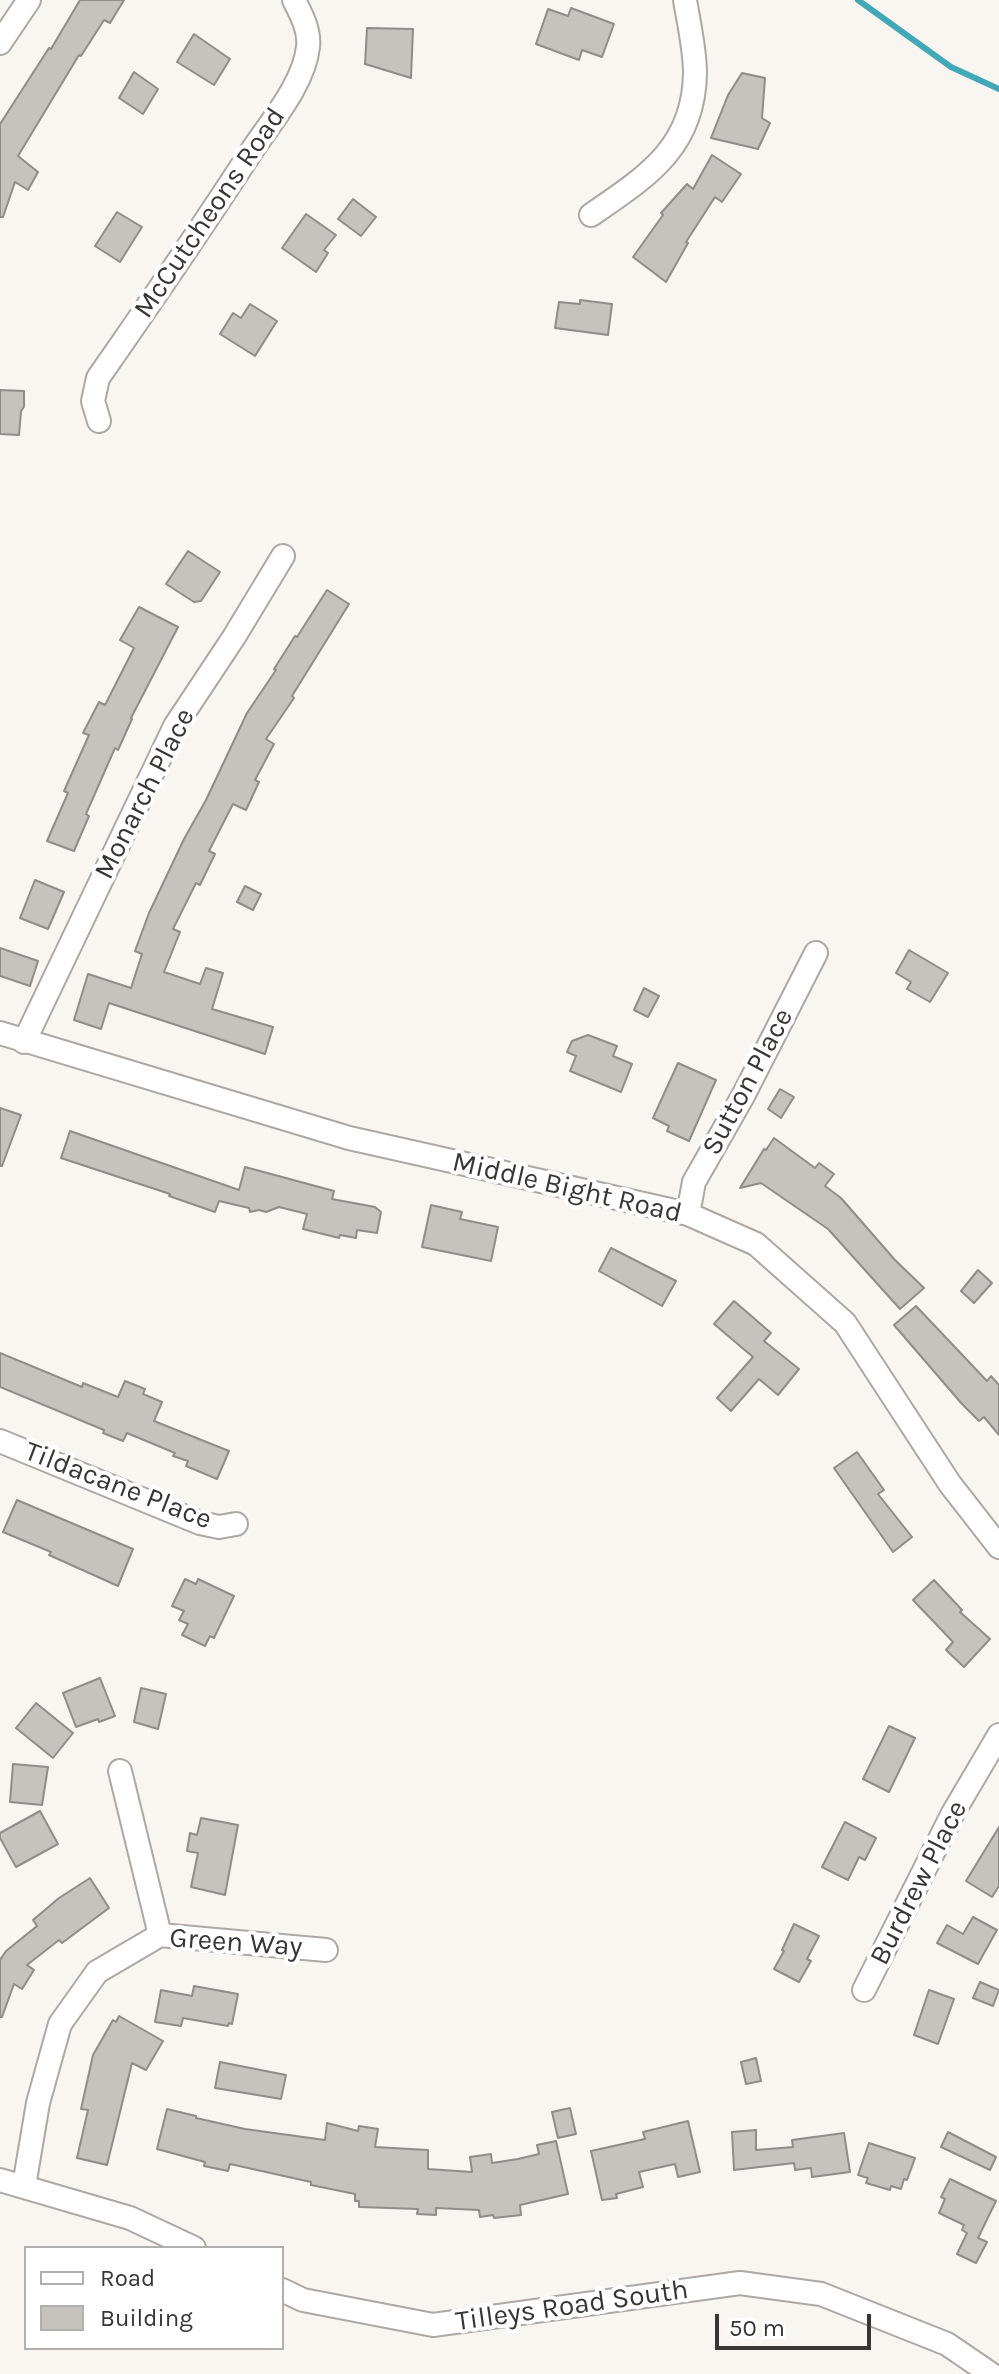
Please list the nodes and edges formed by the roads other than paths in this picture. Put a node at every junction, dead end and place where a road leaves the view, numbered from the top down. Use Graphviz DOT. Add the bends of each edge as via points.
graph roads {
  1 [pos="29,0"];
  2 [pos="294,0"];
  3 [pos="685,0"];
  4 [pos="0,43"];
  5 [pos="591,215"];
  6 [pos="99,421"];
  7 [pos="283,556"];
  8 [pos="816,953"];
  9 [pos="0,1033"];
  10 [pos="24,1042"];
  11 [pos="688,1214"];
  12 [pos="0,1441"];
  13 [pos="236,1524"];
  14 [pos="999,1547"];
  15 [pos="999,1735"];
  16 [pos="120,1771"];
  17 [pos="160,1935"];
  18 [pos="326,1950"];
  19 [pos="864,1990"];
  20 [pos="0,2180"];
  21 [pos="24,2186"];
  22 [pos="190,2246"];
  23 [pos="284,2291"];
  24 [pos="991,2374"];
  1 -- 4 [label="street"];
  2 -- 6 [label="street, McCutcheons Road" via="308,45 302,69 98,378 93,401"];
  3 -- 5 [label="street" via="695,72 684,128 669,153 642,180"];
  7 -- 10 [label="street, Monarch Place" via="175,726"];
  8 -- 11 [label="street, Sutton Place" via="694,1182"];
  9 -- 10 [label="street, Middle Bight Road"];
  10 -- 11 [label="street, Middle Bight Road" via="349,1138"];
  11 -- 14 [label="street, Middle Bight Road" via="756,1244 845,1323 950,1484"];
  12 -- 13 [label="street, Tildacane Place" via="200,1523"];
  15 -- 19 [label="street, Burdrew Place" via="953,1813"];
  16 -- 17 [label="street"];
  17 -- 18 [label="street, Green Way"];
  17 -- 21 [label="street, Green Way" via="97,1972 60,2024 38,2103"];
  20 -- 21 [label="street"];
  21 -- 22 [label="street" via="130,2218"];
  23 -- 24 [label="street, Tilleys Road South" via="303,2300 433,2325 740,2283 821,2294 947,2344"];
}
